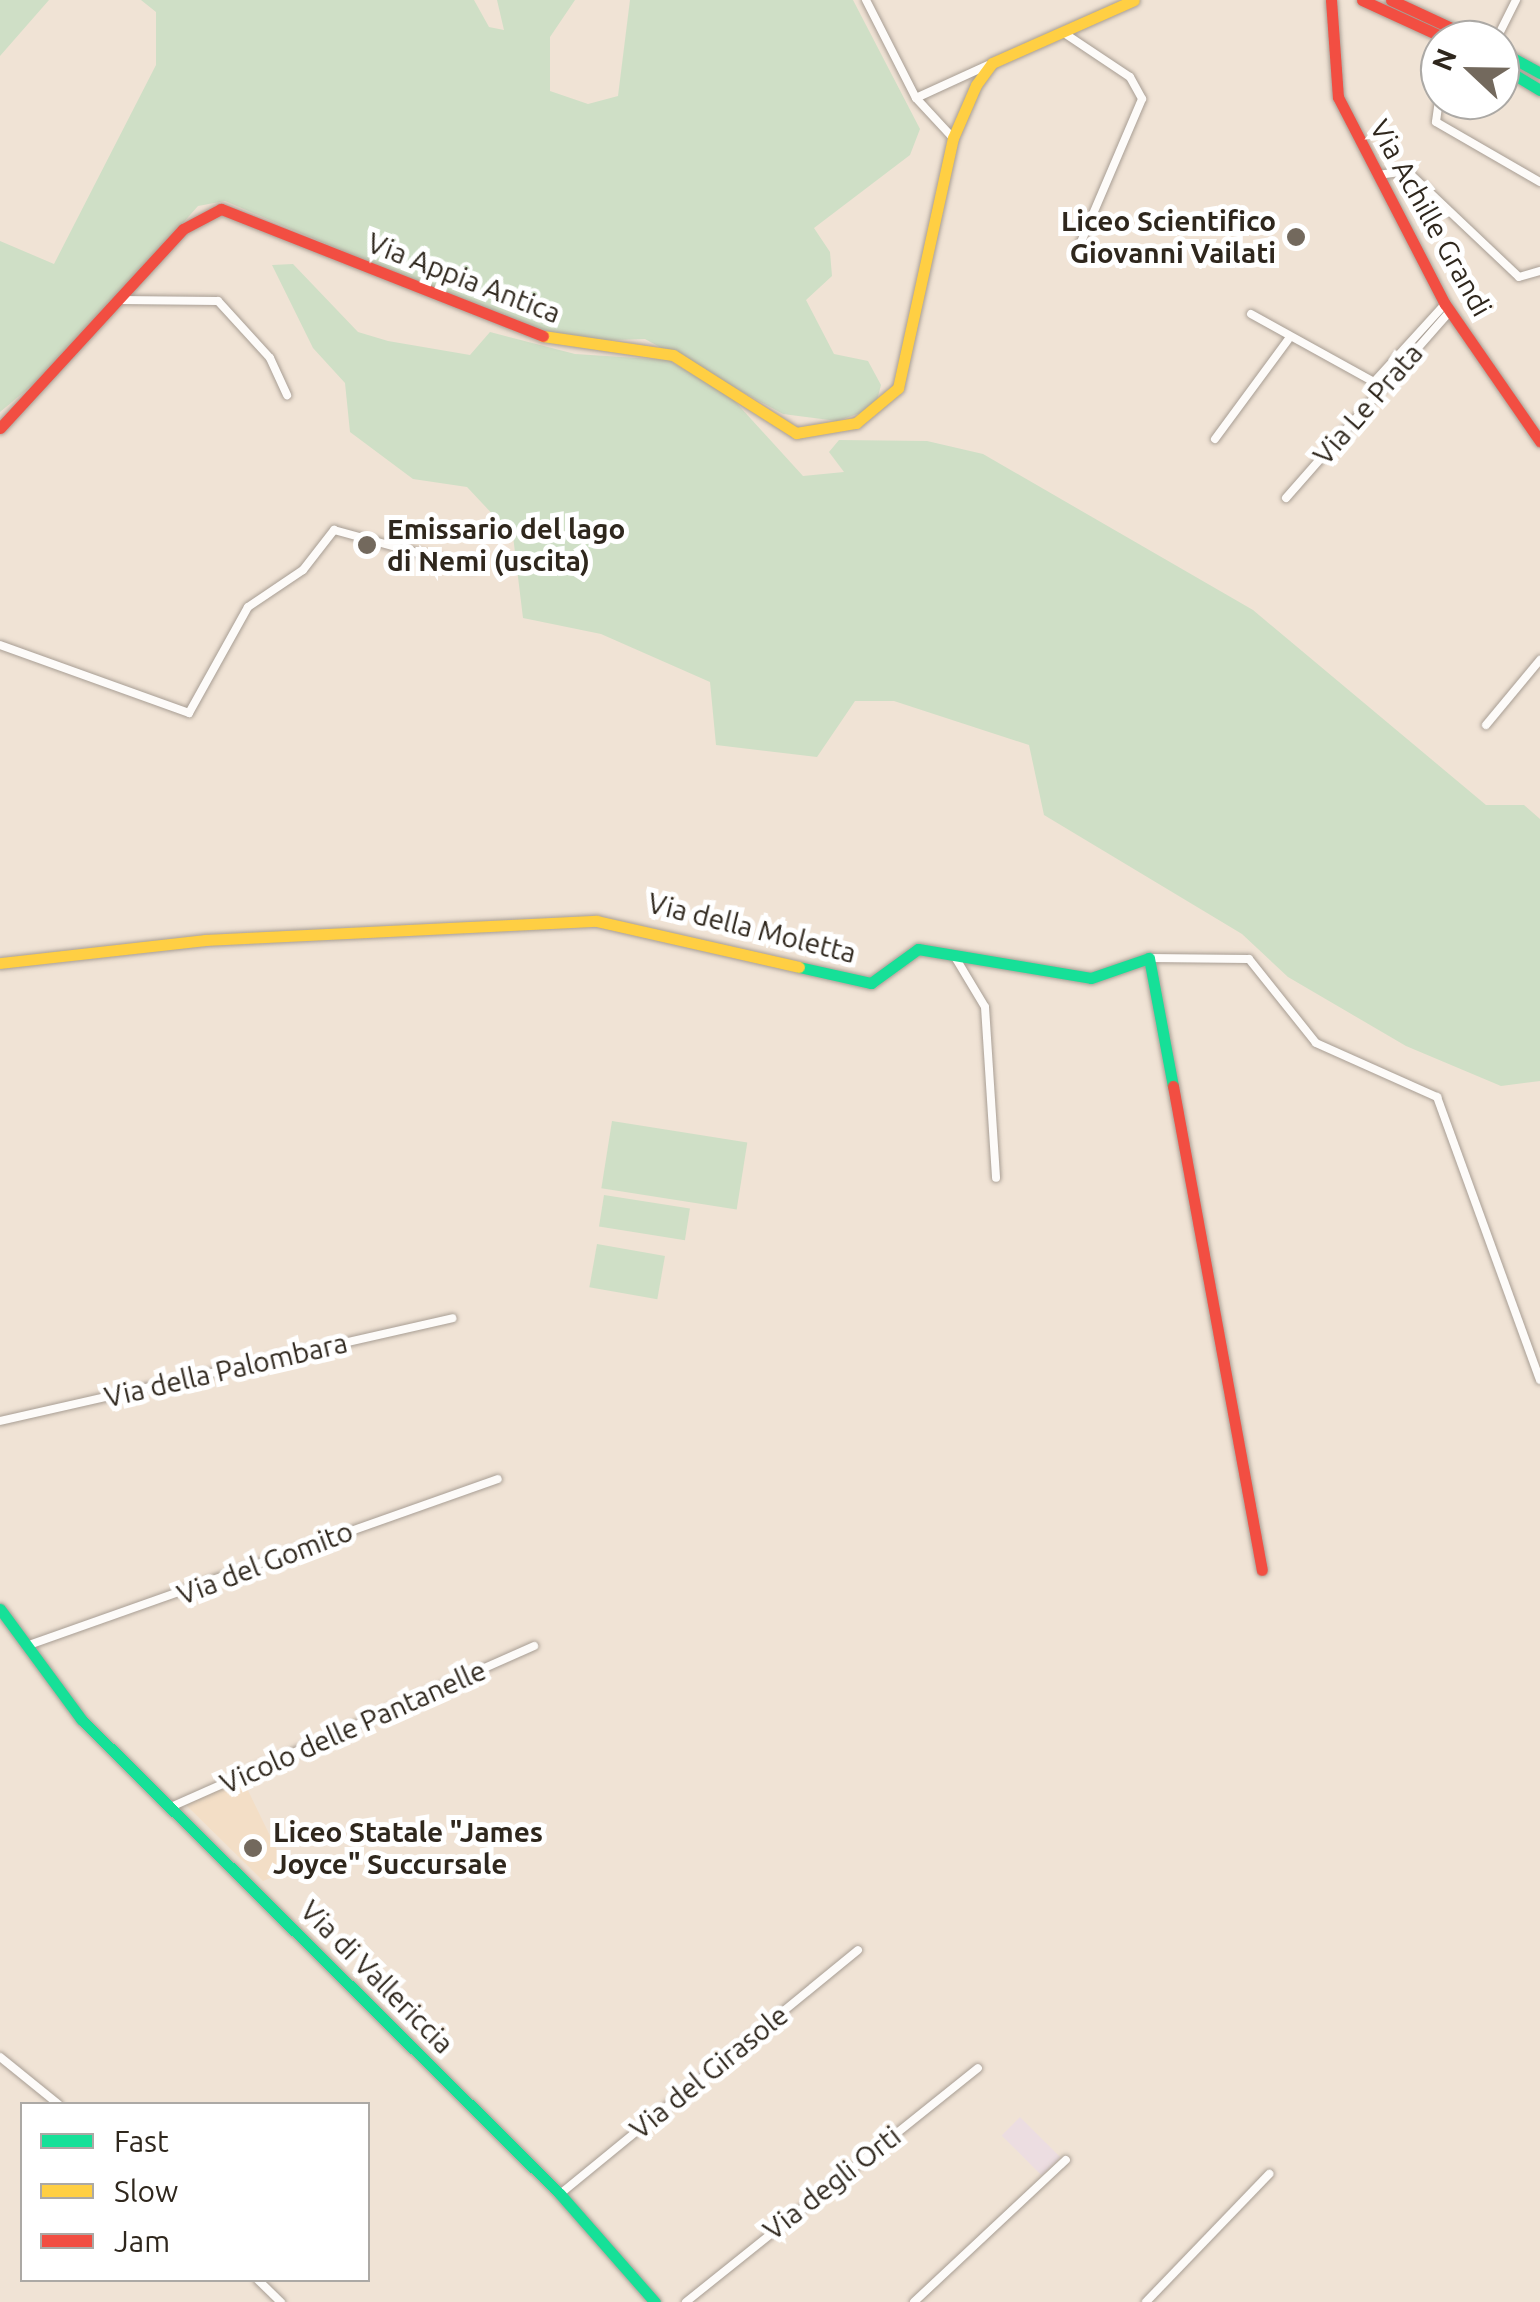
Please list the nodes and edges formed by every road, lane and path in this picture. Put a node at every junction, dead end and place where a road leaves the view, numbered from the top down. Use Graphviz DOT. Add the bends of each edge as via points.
graph roads {
  1 [pos="866,0"];
  2 [pos="1134,0"];
  3 [pos="1331,0"];
  4 [pos="1362,0"];
  5 [pos="1391,0"];
  6 [pos="1434,20"];
  7 [pos="1420,27"];
  8 [pos="1064,33"];
  9 [pos="992,64"];
  10 [pos="916,98"];
  11 [pos="1436,120"];
  12 [pos="953,138"];
  13 [pos="1378,176"];
  14 [pos="1540,182"];
  15 [pos="1076,254"];
  16 [pos="1540,272"];
  17 [pos="119,300"];
  18 [pos="1448,307"];
  19 [pos="1251,314"];
  20 [pos="1288,340"];
  21 [pos="288,395"];
  22 [pos="0,428"];
  23 [pos="1216,439"];
  24 [pos="1540,442"];
  25 [pos="1286,498"];
  26 [pos="472,568"];
  27 [pos="0,646"];
  28 [pos="1540,660"];
  29 [pos="1486,725"];
  30 [pos="952,954"];
  31 [pos="1150,958"];
  32 [pos="0,963"];
  33 [pos="996,1178"];
  34 [pos="452,1318"];
  35 [pos="1540,1380"];
  36 [pos="0,1421"];
  37 [pos="498,1479"];
  38 [pos="1262,1570"];
  39 [pos="0,1609"];
  40 [pos="32,1644"];
  41 [pos="534,1646"];
  42 [pos="172,1806"];
  43 [pos="858,1950"];
  44 [pos="0,2057"];
  45 [pos="978,2068"];
  46 [pos="56,2102"];
  47 [pos="1066,2160"];
  48 [pos="1268,2174"];
  49 [pos="560,2194"];
  50 [pos="260,2282"];
  51 [pos="642,2297"];
  52 [pos="688,2301"];
  53 [pos="281,2302"];
  54 [pos="655,2302"];
  55 [pos="914,2302"];
  56 [pos="1146,2302"];
  1 -- 10 [label="street"];
  2 -- 8 [label="street"];
  3 -- 13 [label="street, Via Achille Grandi" via="1331,80"];
  4 -- 7 [label="street"];
  5 -- 6 [label="street"];
  8 -- 9 [label="street"];
  8 -- 15 [label="street" via="1130,77 1142,100"];
  9 -- 10 [label="street"];
  9 -- 12 [label="street, Via Appia Antica"];
  10 -- 12 [label="street"];
  11 -- 14 [label="street"];
  12 -- 17 [label="street, Via Appia Antica" via="896,392 872,416 818,434 787,429 673,355 506,327 226,209 194,220"];
  13 -- 16 [label="street" via="1407,171 1519,277"];
  13 -- 18 [label="street, Via Achille Grandi"];
  17 -- 21 [label="street" via="222,303 270,358"];
  17 -- 22 [label="street, Via Appia Antica"];
  18 -- 20 [label="street, Via Le Prata" via="1376,382"];
  18 -- 24 [label="street, Via Achille Grandi"];
  18 -- 25 [label="street, Via Le Prata"];
  19 -- 20 [label="street, Via Le Prata"];
  20 -- 23 [label="street"];
  26 -- 27 [label="street" via="334,530 304,570 248,607 190,713"];
  28 -- 29 [label="street"];
  30 -- 31 [label="street, Via della Moletta" via="1091,978"];
  30 -- 32 [label="street, Via della Moletta" via="916,949 889,978 871,982 632,924 542,922"];
  30 -- 33 [label="street" via="985,1004"];
  31 -- 35 [label="street" via="1249,959 1316,1043 1437,1097"];
  31 -- 38 [label="street"];
  34 -- 36 [label="street, Via della Palombara"];
  37 -- 40 [label="street, Via del Gomito"];
  39 -- 40 [label="street, Via di Vallericcia"];
  40 -- 42 [label="street, Via di Vallericcia" via="65,1701"];
  41 -- 42 [label="street, Vicolo delle Pantanelle"];
  42 -- 49 [label="street, Via di Vallericcia"];
  43 -- 49 [label="street, Via del Girasole"];
  44 -- 46 [label="street"];
  45 -- 52 [label="street, Via degli Orti"];
  47 -- 55 [label="street"];
  48 -- 56 [label="street"];
  49 -- 51 [label="street, Via di Vallericcia"];
  50 -- 53 [label="street"];
  51 -- 54 [label="street, Via di Vallericcia"];
}
